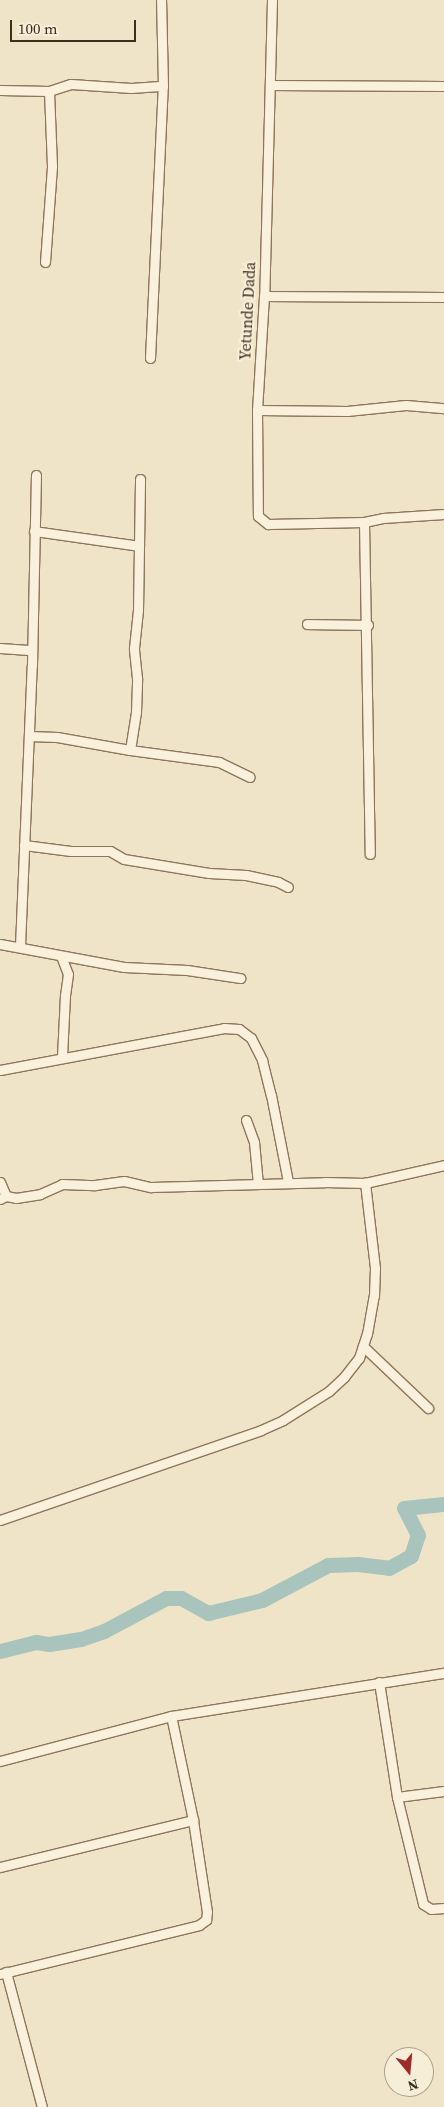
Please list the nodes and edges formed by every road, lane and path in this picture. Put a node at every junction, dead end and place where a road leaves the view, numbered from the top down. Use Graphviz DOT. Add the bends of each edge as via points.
graph roads {
  1 [pos="161,0"];
  2 [pos="272,0"];
  3 [pos="270,85"];
  4 [pos="163,86"];
  5 [pos="444,86"];
  6 [pos="0,90"];
  7 [pos="49,91"];
  8 [pos="45,262"];
  9 [pos="264,296"];
  10 [pos="444,297"];
  11 [pos="150,358"];
  12 [pos="444,408"];
  13 [pos="257,410"];
  14 [pos="36,475"];
  15 [pos="140,479"];
  16 [pos="444,514"];
  17 [pos="364,522"];
  18 [pos="34,531"];
  19 [pos="139,546"];
  20 [pos="307,624"];
  21 [pos="368,624"];
  22 [pos="0,648"];
  23 [pos="32,650"];
  24 [pos="29,736"];
  25 [pos="130,750"];
  26 [pos="250,777"];
  27 [pos="24,845"];
  28 [pos="370,854"];
  29 [pos="288,887"];
  30 [pos="0,944"];
  31 [pos="20,946"];
  32 [pos="62,956"];
  33 [pos="240,978"];
  34 [pos="62,1057"];
  35 [pos="0,1070"];
  36 [pos="246,1120"];
  37 [pos="444,1165"];
  38 [pos="0,1182"];
  39 [pos="288,1182"];
  40 [pos="365,1183"];
  41 [pos="258,1184"];
  42 [pos="3,1197"];
  43 [pos="363,1346"];
  44 [pos="428,1408"];
  45 [pos="0,1520"];
  46 [pos="444,1672"];
  47 [pos="379,1682"];
  48 [pos="171,1716"];
  49 [pos="0,1761"];
  50 [pos="444,1791"];
  51 [pos="397,1797"];
  52 [pos="193,1820"];
  53 [pos="0,1867"];
  54 [pos="444,1908"];
  55 [pos="3,1973"];
  56 [pos="42,2107"];
  1 -- 4 [label="street"];
  2 -- 3 [label="street, Yetunde Dada"];
  3 -- 5 [label="street"];
  3 -- 9 [label="street, Yetunde Dada"];
  4 -- 7 [label="street" via="131,88 71,84"];
  4 -- 11 [label="street"];
  6 -- 7 [label="street"];
  7 -- 8 [label="street" via="52,166"];
  9 -- 10 [label="street"];
  9 -- 13 [label="street, Yetunde Dada"];
  12 -- 13 [label="street"];
  13 -- 17 [label="street, Yetunde Dada" via="258,516 263,522"];
  14 -- 18 [label="street"];
  15 -- 19 [label="street"];
  16 -- 17 [label="street"];
  17 -- 21 [label="street"];
  18 -- 19 [label="street"];
  18 -- 23 [label="street"];
  19 -- 25 [label="street" via="134,648 136,712"];
  20 -- 21 [label="street"];
  21 -- 28 [label="street"];
  22 -- 23 [label="street"];
  23 -- 24 [label="street"];
  24 -- 25 [label="street" via="57,737"];
  24 -- 27 [label="street"];
  25 -- 26 [label="street" via="219,762"];
  27 -- 29 [label="street" via="71,851 110,851 124,859 202,872 246,875"];
  27 -- 31 [label="street"];
  30 -- 31 [label="street"];
  31 -- 32 [label="street"];
  32 -- 33 [label="street" via="124,967 187,970"];
  32 -- 34 [label="street" via="68,974"];
  34 -- 35 [label="street"];
  34 -- 39 [label="street" via="224,1028 239,1029 251,1038 262,1060"];
  36 -- 41 [label="street" via="254,1142"];
  37 -- 40 [label="street"];
  38 -- 42 [label="street"];
  39 -- 40 [label="street"];
  39 -- 41 [label="street"];
  40 -- 43 [label="street" via="375,1268 374,1296"];
  41 -- 42 [label="street" via="151,1187 124,1181 95,1186 62,1184 40,1194"];
  43 -- 44 [label="street"];
  43 -- 45 [label="street" via="349,1370 329,1391 283,1420 213,1448"];
  46 -- 47 [label="street"];
  47 -- 48 [label="street"];
  47 -- 51 [label="street"];
  48 -- 49 [label="street"];
  48 -- 52 [label="street"];
  50 -- 51 [label="street"];
  51 -- 54 [label="street" via="423,1904 430,1909"];
  52 -- 53 [label="street"];
  52 -- 55 [label="street" via="208,1912 206,1920 199,1925"];
  55 -- 56 [label="street"];
}
